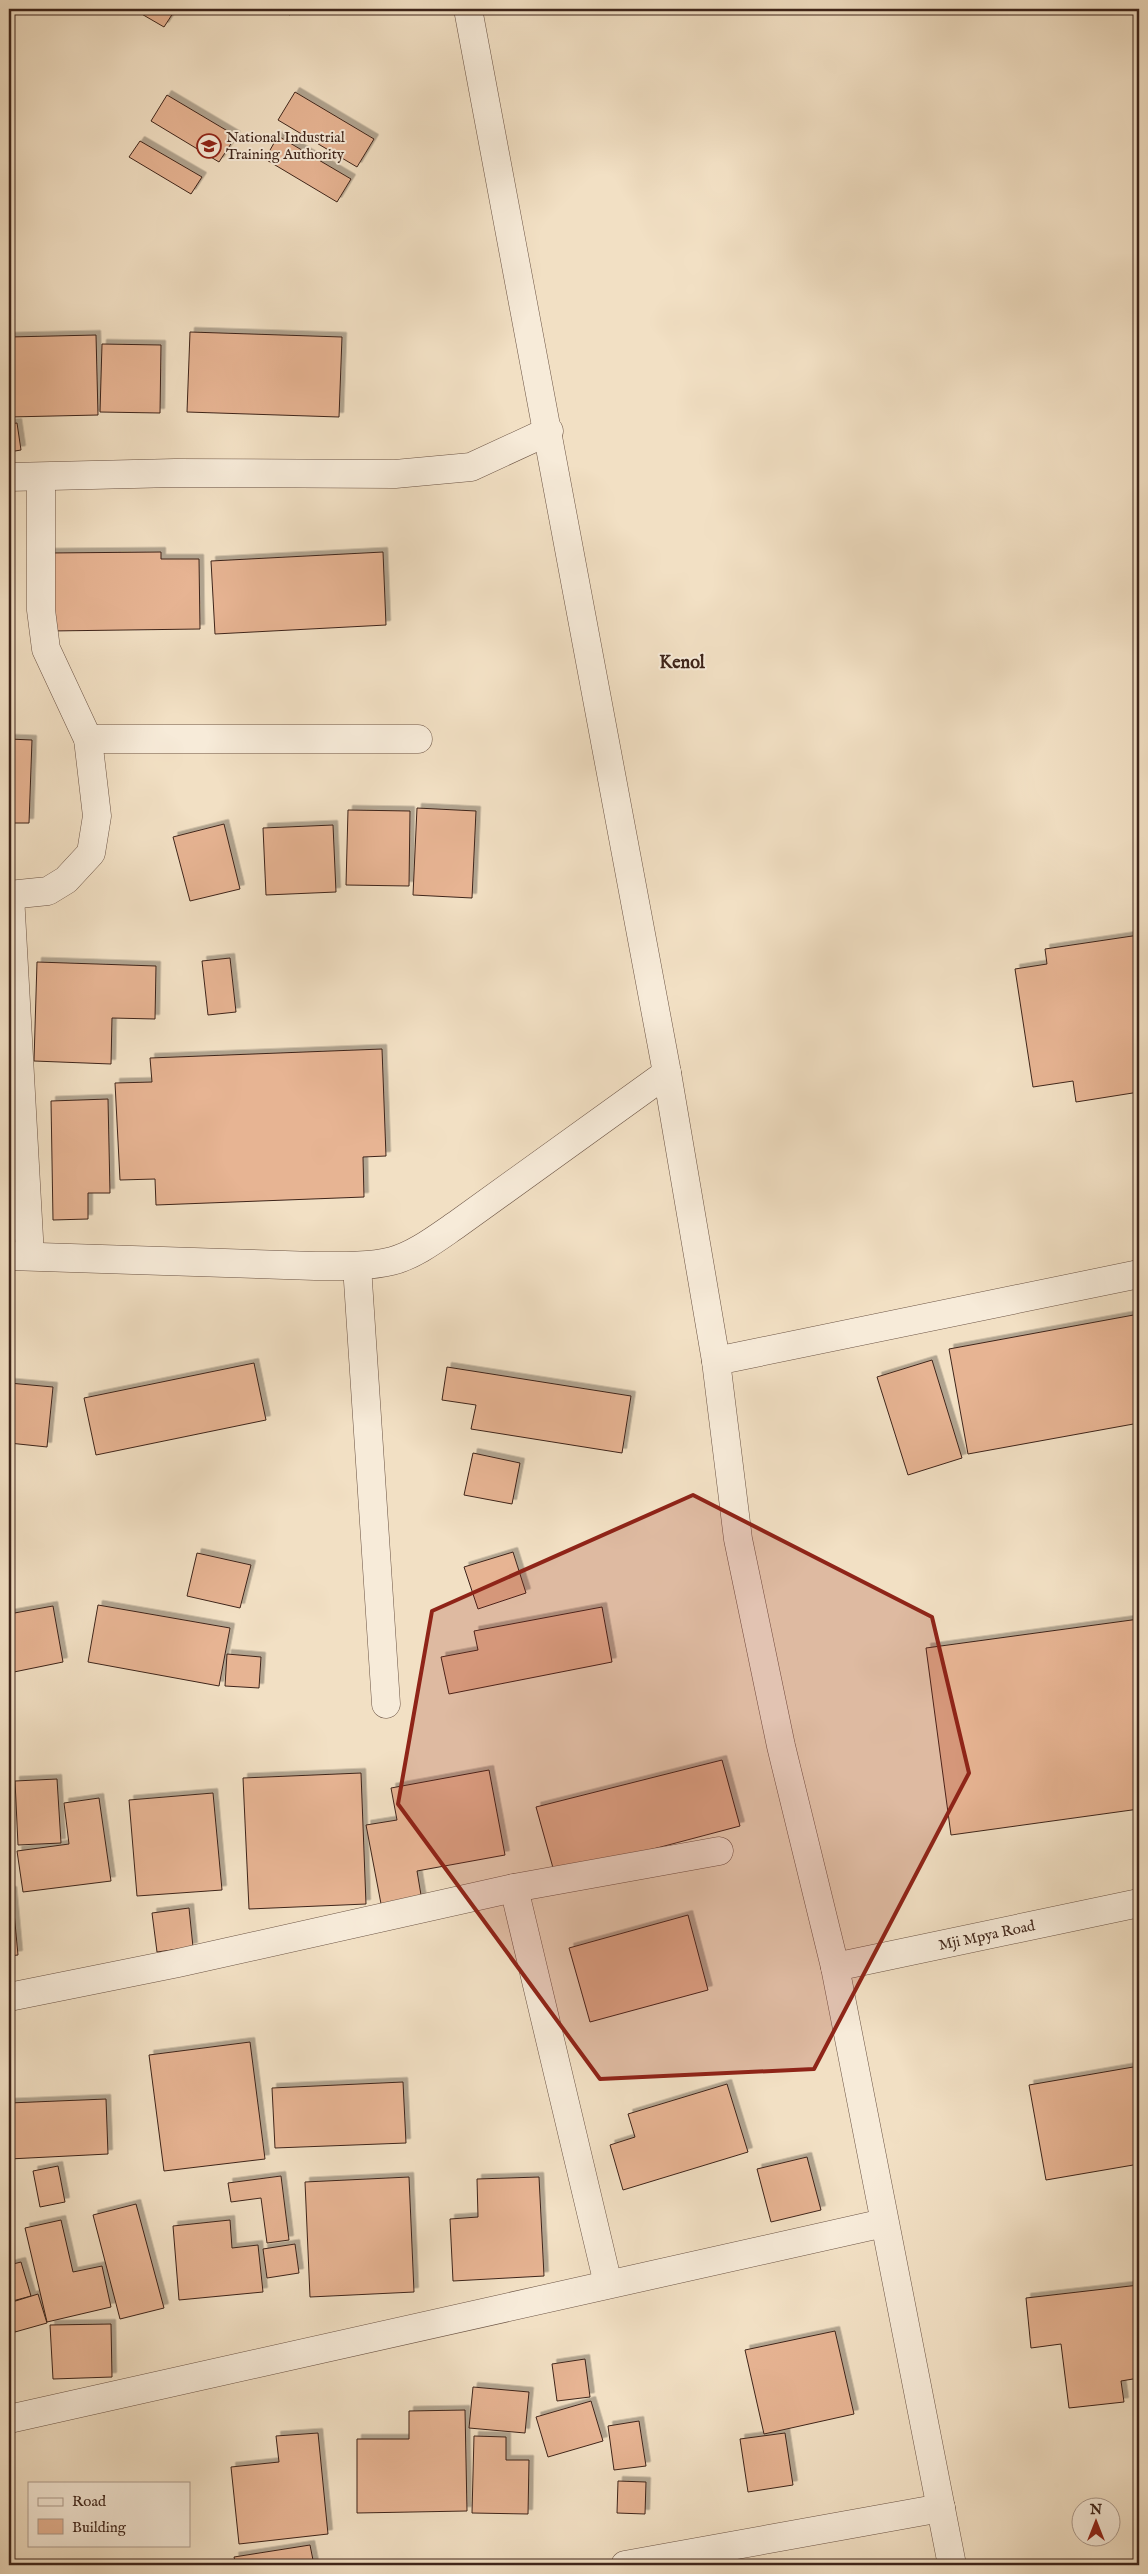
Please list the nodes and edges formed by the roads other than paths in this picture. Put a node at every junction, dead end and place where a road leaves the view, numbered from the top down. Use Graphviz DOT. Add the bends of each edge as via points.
graph roads {
  1 [pos="468,9"];
  2 [pos="549,431"];
  3 [pos="9,477"];
  4 [pos="41,477"];
  5 [pos="88,739"];
  6 [pos="418,739"];
  7 [pos="9,895"];
  8 [pos="667,1073"];
  9 [pos="20,1256"];
  10 [pos="357,1266"];
  11 [pos="1139,1274"];
  12 [pos="716,1361"];
  13 [pos="386,1704"];
  14 [pos="719,1851"];
  15 [pos="514,1888"];
  16 [pos="1139,1903"];
  17 [pos="835,1967"];
  18 [pos="9,1997"];
  19 [pos="884,2223"];
  20 [pos="608,2284"];
  21 [pos="9,2419"];
  22 [pos="941,2508"];
  23 [pos="625,2565"];
  24 [pos="952,2565"];
  1 -- 2 [label="street"];
  2 -- 4 [label="street" via="471,467 395,474 175,473"];
  2 -- 8 [label="street"];
  3 -- 4 [label="street"];
  4 -- 5 [label="street" via="41,610 46,649"];
  5 -- 6 [label="street"];
  5 -- 7 [label="street" via="97,816 90,853 66,880 48,891"];
  7 -- 9 [label="street"];
  8 -- 10 [label="street" via="424,1246 393,1261"];
  8 -- 12 [label="street"];
  9 -- 10 [label="street"];
  10 -- 13 [label="street"];
  11 -- 12 [label="street"];
  12 -- 17 [label="street" via="738,1539 781,1746"];
  14 -- 15 [label="street"];
  15 -- 18 [label="street"];
  15 -- 20 [label="street"];
  16 -- 17 [label="street, Mji Mpya Road"];
  17 -- 19 [label="street"];
  19 -- 20 [label="street"];
  19 -- 22 [label="street"];
  20 -- 21 [label="street"];
  22 -- 23 [label="street"];
  22 -- 24 [label="street"];
}
